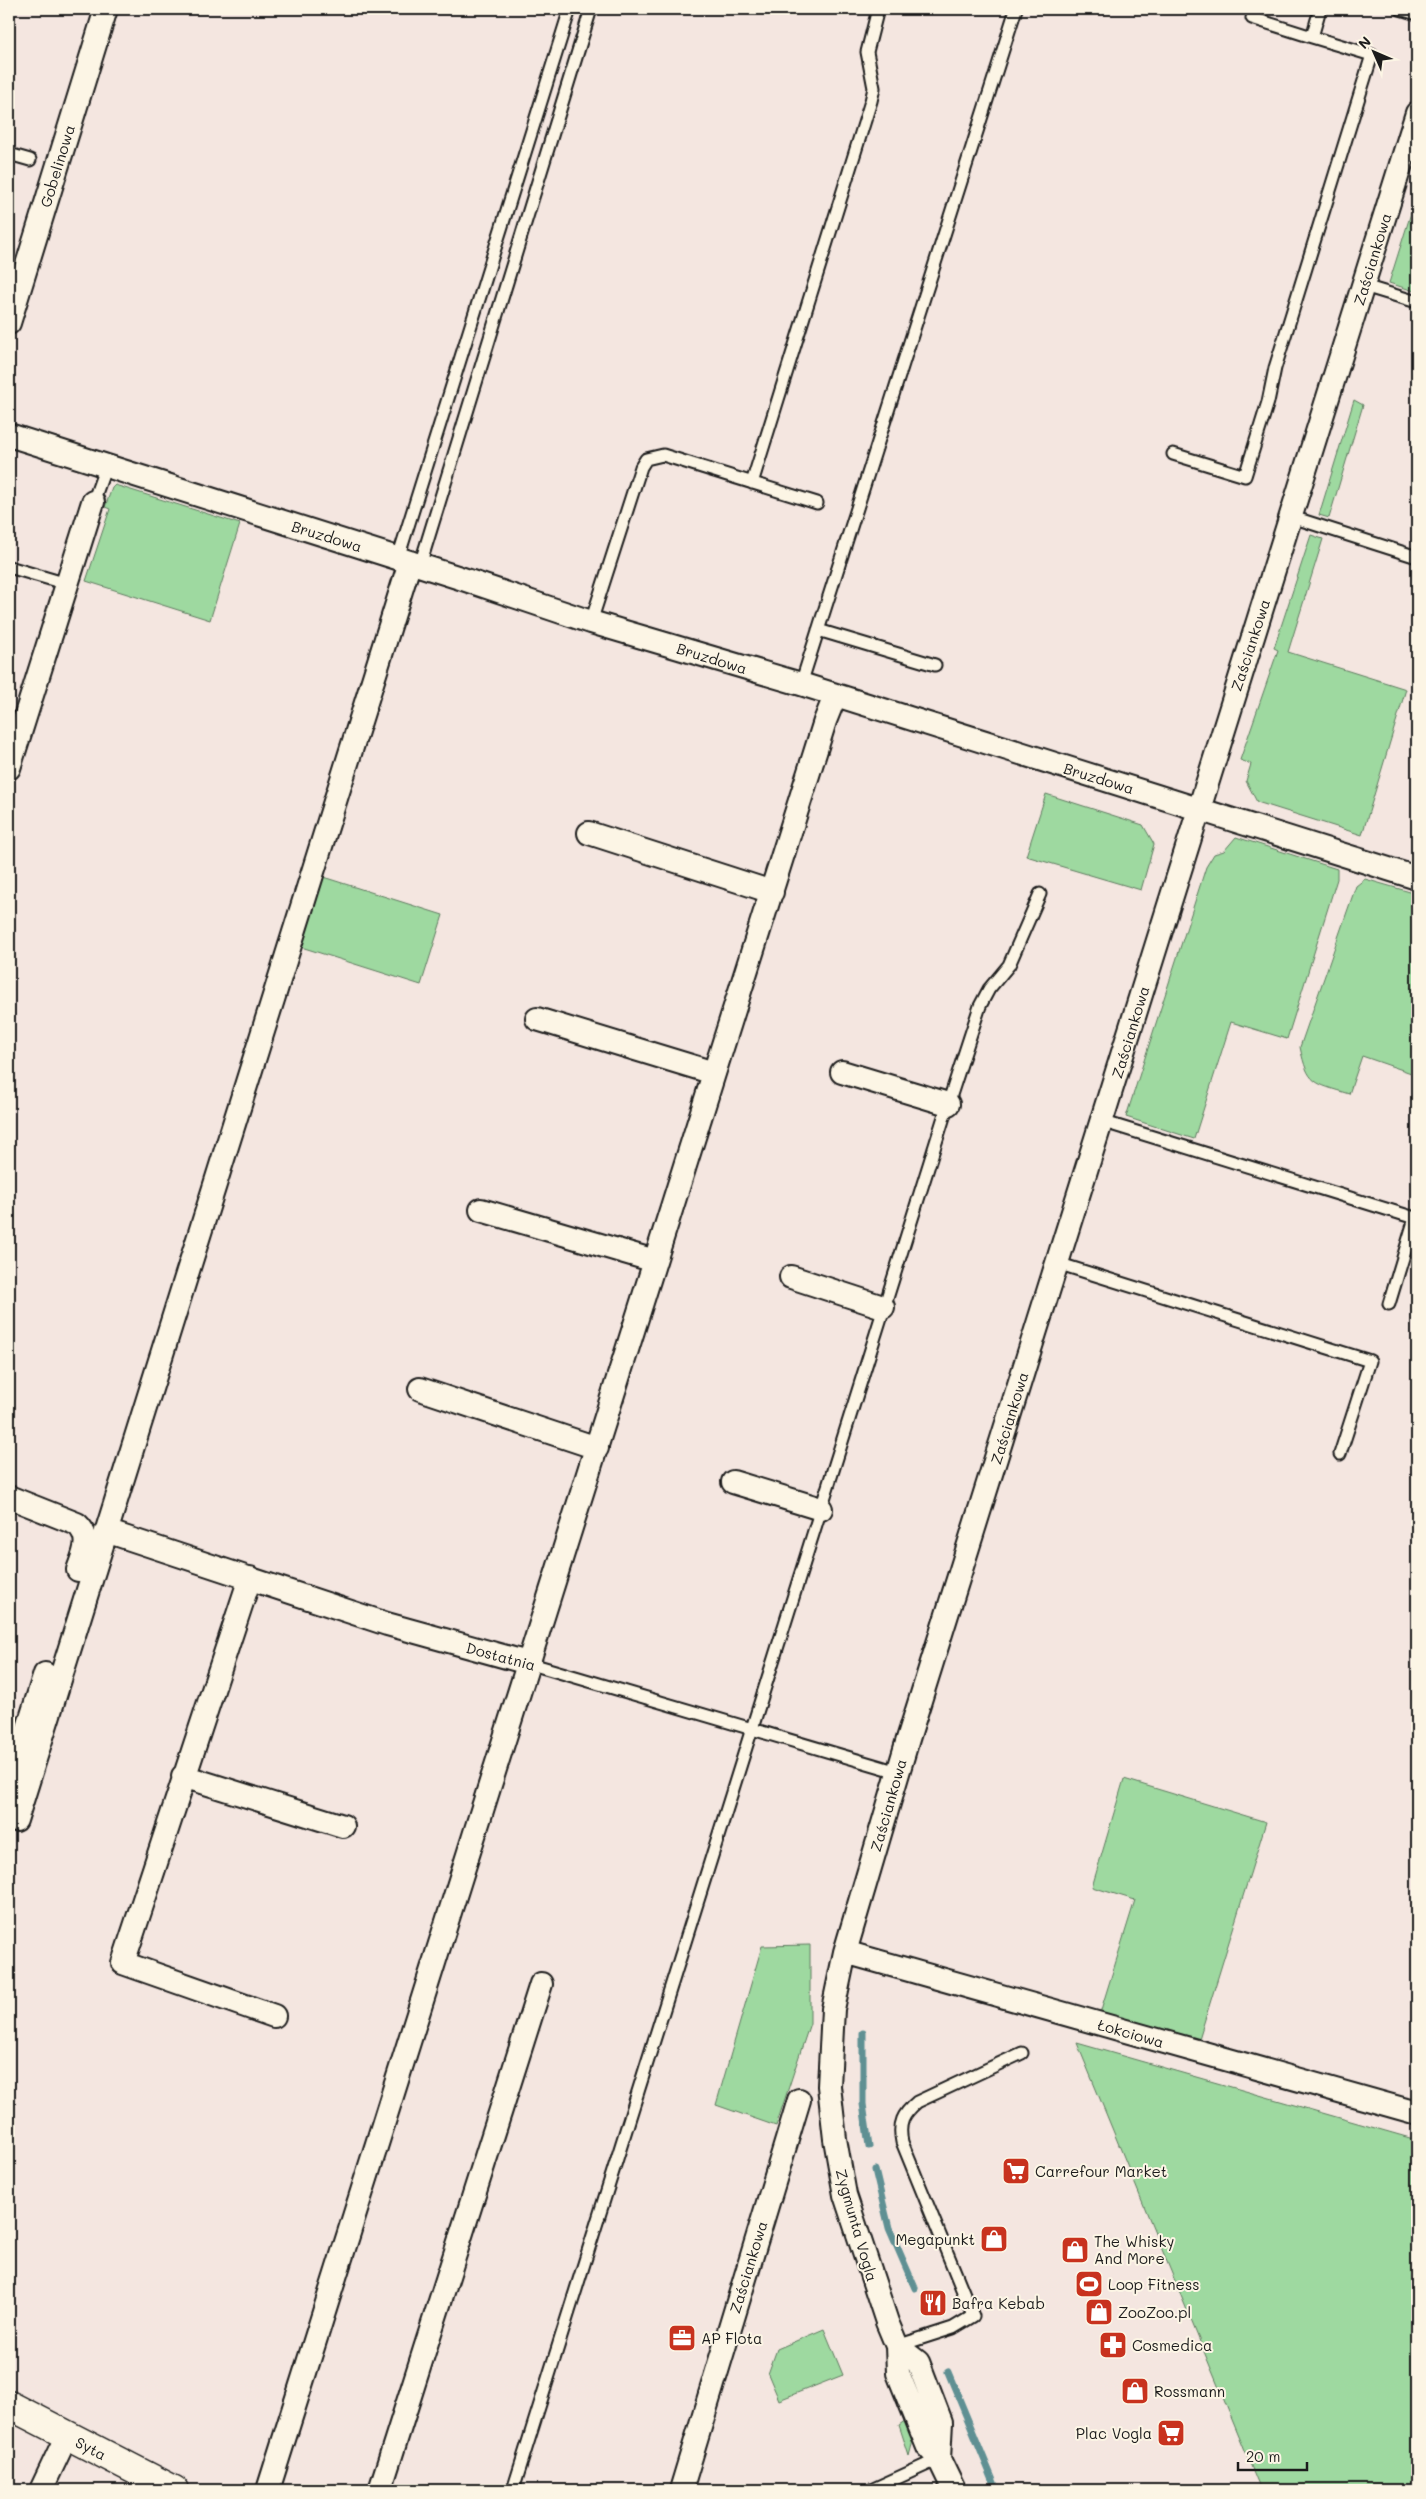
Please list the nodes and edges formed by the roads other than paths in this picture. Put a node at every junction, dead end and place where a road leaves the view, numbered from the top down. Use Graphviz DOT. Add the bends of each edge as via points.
graph roads {
  1 [pos="106,9"];
  2 [pos="570,9"];
  3 [pos="592,9"];
  4 [pos="878,9"];
  5 [pos="1016,9"];
  6 [pos="1320,9"];
  7 [pos="1400,9"];
  8 [pos="1417,14"];
  9 [pos="1252,18"];
  10 [pos="1312,36"];
  11 [pos="1417,113"];
  12 [pos="9,154"];
  13 [pos="30,160"];
  14 [pos="1364,286"];
  15 [pos="1417,302"];
  16 [pos="9,323"];
  17 [pos="9,435"];
  18 [pos="1173,454"];
  19 [pos="106,466"];
  20 [pos="752,483"];
  21 [pos="93,502"];
  22 [pos="817,503"];
  23 [pos="1292,517"];
  24 [pos="1417,557"];
  25 [pos="409,562"];
  26 [pos="9,567"];
  27 [pos="67,584"];
  28 [pos="591,622"];
  29 [pos="818,630"];
  30 [pos="935,665"];
  31 [pos="800,684"];
  32 [pos="835,696"];
  33 [pos="9,768"];
  34 [pos="1198,810"];
  35 [pos="588,833"];
  36 [pos="1417,878"];
  37 [pos="772,892"];
  38 [pos="1040,894"];
  39 [pos="537,1019"];
  40 [pos="842,1072"];
  41 [pos="714,1073"];
  42 [pos="948,1104"];
  43 [pos="1102,1121"];
  44 [pos="481,1210"];
  45 [pos="655,1261"];
  46 [pos="1057,1263"];
  47 [pos="791,1277"];
  48 [pos="1389,1304"];
  49 [pos="883,1307"];
  50 [pos="420,1389"];
  51 [pos="597,1448"];
  52 [pos="1340,1454"];
  53 [pos="733,1482"];
  54 [pos="9,1497"];
  55 [pos="820,1509"];
  56 [pos="106,1532"];
  57 [pos="250,1578"];
  58 [pos="528,1663"];
  59 [pos="751,1728"];
  60 [pos="898,1772"];
  61 [pos="183,1776"];
  62 [pos="9,1788"];
  63 [pos="16,1820"];
  64 [pos="343,1826"];
  65 [pos="845,1952"];
  66 [pos="541,1984"];
  67 [pos="274,2016"];
  68 [pos="1022,2053"];
  69 [pos="800,2100"];
  70 [pos="1417,2113"];
  71 [pos="897,2346"];
  72 [pos="9,2405"];
  73 [pos="67,2435"];
  74 [pos="939,2459"];
  75 [pos="163,2488"];
  76 [pos="41,2490"];
  77 [pos="268,2490"];
  78 [pos="380,2490"];
  79 [pos="513,2490"];
  80 [pos="681,2490"];
  81 [pos="871,2490"];
  82 [pos="954,2490"];
  1 -- 16 [label="street, Gobelinowa"];
  2 -- 25 [label="lane"];
  3 -- 25 [label="lane"];
  4 -- 20 [label="lane" via="867,52 874,88 871,101"];
  5 -- 29 [label="lane"];
  6 -- 10 [label="lane"];
  7 -- 8 [label="lane"];
  9 -- 10 [label="lane"];
  10 -- 18 [label="lane" via="1372,56 1274,368 1268,402 1245,476"];
  11 -- 14 [label="street, Zaściankowa"];
  12 -- 13 [label="lane"];
  14 -- 15 [label="lane"];
  14 -- 23 [label="street, Zaściankowa"];
  17 -- 19 [label="street, Bruzdowa"];
  19 -- 21 [label="lane"];
  19 -- 25 [label="street, Bruzdowa"];
  20 -- 22 [label="lane"];
  20 -- 28 [label="lane" via="663,455 646,460"];
  21 -- 27 [label="street"];
  23 -- 24 [label="lane"];
  23 -- 34 [label="street, Zaściankowa"];
  25 -- 28 [label="street, Bruzdowa"];
  25 -- 56 [label="street"];
  26 -- 27 [label="lane"];
  27 -- 33 [label="street"];
  28 -- 31 [label="street, Bruzdowa"];
  29 -- 30 [label="lane"];
  29 -- 31 [label="lane"];
  31 -- 32 [label="street, Bruzdowa"];
  32 -- 34 [label="street, Bruzdowa"];
  32 -- 37 [label="street"];
  34 -- 36 [label="street, Bruzdowa"];
  34 -- 43 [label="street, Zaściankowa"];
  35 -- 37 [label="street"];
  37 -- 41 [label="street"];
  38 -- 42 [label="lane" via="1009,966 989,989 980,1006"];
  39 -- 41 [label="street"];
  40 -- 42 [label="street"];
  41 -- 45 [label="street"];
  42 -- 49 [label="lane"];
  43 -- 46 [label="street, Zaściankowa"];
  43 -- 48 [label="lane" via="1415,1218"];
  44 -- 45 [label="street"];
  45 -- 51 [label="street"];
  46 -- 52 [label="lane" via="1370,1361"];
  46 -- 60 [label="street, Zaściankowa"];
  47 -- 49 [label="street"];
  49 -- 55 [label="lane"];
  50 -- 51 [label="street"];
  51 -- 58 [label="street"];
  53 -- 55 [label="street"];
  54 -- 62 [label="street" via="77,1524 87,1542"];
  55 -- 59 [label="lane"];
  56 -- 57 [label="street, Dostatnia"];
  56 -- 63 [label="street"];
  57 -- 58 [label="street, Dostatnia" via="386,1624"];
  57 -- 61 [label="street"];
  58 -- 59 [label="lane, Dostatnia"];
  58 -- 77 [label="street"];
  59 -- 60 [label="lane, Dostatnia"];
  59 -- 79 [label="lane"];
  60 -- 65 [label="street, Zaściankowa"];
  61 -- 64 [label="street"];
  61 -- 67 [label="street" via="123,1963"];
  65 -- 70 [label="street, Łokciowa"];
  65 -- 71 [label="street, Zygmunta Vogla" via="833,2009 828,2071 834,2140 845,2195"];
  66 -- 78 [label="street"];
  68 -- 71 [label="lane" via="917,2102 900,2122 902,2142 973,2316 953,2328"];
  69 -- 80 [label="street, Zaściankowa"];
  71 -- 74 [label="street" via="918,2362 941,2422"];
  72 -- 73 [label="street, Syta"];
  73 -- 75 [label="street, Syta"];
  73 -- 76 [label="street"];
  74 -- 81 [label="lane"];
  74 -- 82 [label="street"];
}
